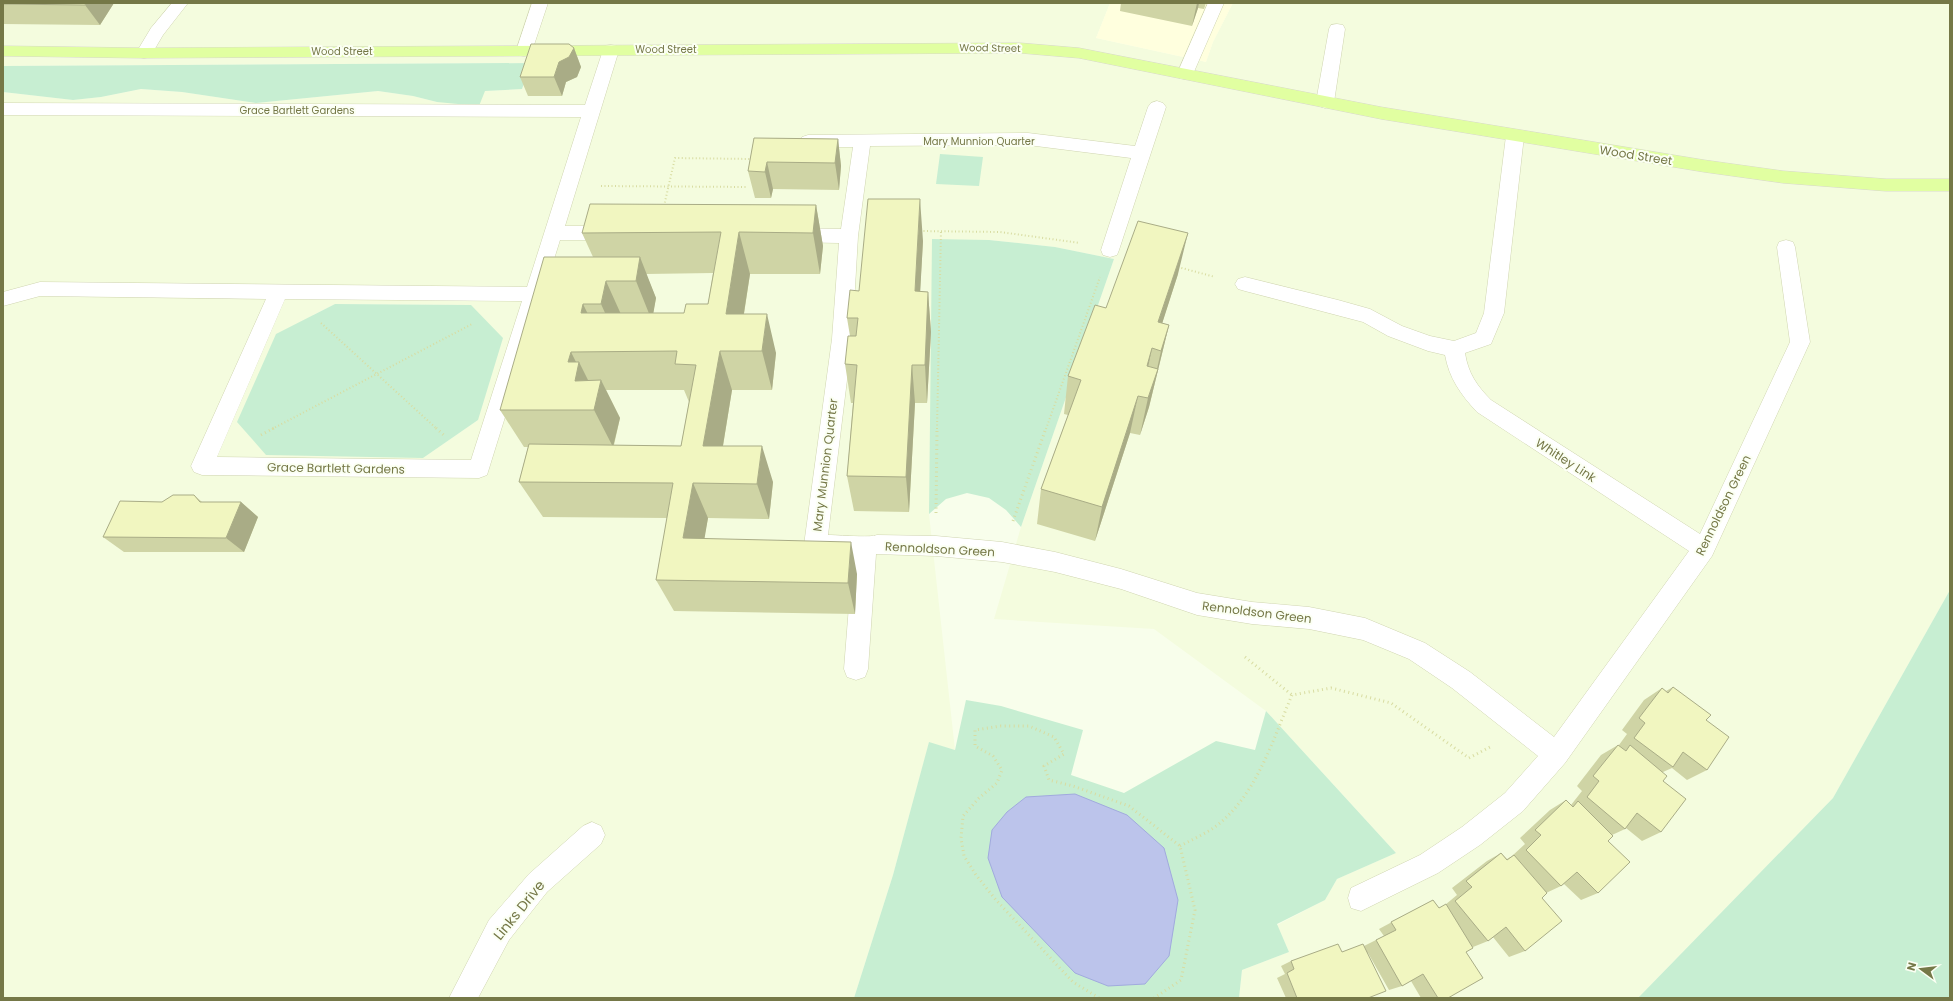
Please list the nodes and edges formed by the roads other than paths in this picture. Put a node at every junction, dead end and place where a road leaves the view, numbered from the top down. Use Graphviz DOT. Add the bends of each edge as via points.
graph roads {
  1 [pos="180,3"];
  2 [pos="540,3"];
  3 [pos="1216,3"];
  4 [pos="1337,29"];
  5 [pos="611,50"];
  6 [pos="3,51"];
  7 [pos="524,51"];
  8 [pos="144,53"];
  9 [pos="1185,74"];
  10 [pos="1324,102"];
  11 [pos="1158,107"];
  12 [pos="3,109"];
  13 [pos="591,112"];
  14 [pos="1515,136"];
  15 [pos="793,142"];
  16 [pos="862,142"];
  17 [pos="1143,153"];
  18 [pos="1950,185"];
  19 [pos="554,233"];
  20 [pos="656,234"];
  21 [pos="778,235"];
  22 [pos="849,236"];
  23 [pos="1786,247"];
  24 [pos="1110,250"];
  25 [pos="1245,284"];
  26 [pos="279,291"];
  27 [pos="534,294"];
  28 [pos="3,299"];
  29 [pos="1454,349"];
  30 [pos="877,545"];
  31 [pos="1704,549"];
  32 [pos="856,669"];
  33 [pos="1556,754"];
  34 [pos="592,835"];
  35 [pos="1361,898"];
  36 [pos="463,998"];
  1 -- 8 [label="street"];
  2 -- 7 [label="street"];
  3 -- 9 [label="street"];
  4 -- 10 [label="street"];
  5 -- 7 [label="main road, Wood Street"];
  5 -- 9 [label="main road, Wood Street" via="1020,48 1079,53"];
  5 -- 13 [label="street"];
  6 -- 8 [label="main road, Wood Street"];
  7 -- 8 [label="main road, Wood Street"];
  9 -- 10 [label="main road, Wood Street"];
  10 -- 14 [label="main road, Wood Street"];
  11 -- 17 [label="street"];
  12 -- 13 [label="street, Grace Bartlett Gardens"];
  13 -- 19 [label="street"];
  14 -- 18 [label="main road, Wood Street" via="1783,177 1886,185"];
  14 -- 29 [label="street" via="1494,313 1484,338"];
  15 -- 16 [label="street, Mary Munnion Quarter"];
  16 -- 17 [label="street, Mary Munnion Quarter" via="1028,140"];
  16 -- 22 [label="street, Mary Munnion Quarter"];
  17 -- 24 [label="street"];
  19 -- 20 [label="street"];
  19 -- 27 [label="street"];
  21 -- 22 [label="street"];
  22 -- 32 [label="street, Mary Munnion Quarter" via="842,339 815,544 865,545"];
  23 -- 31 [label="street, Rennoldson Green" via="1800,342"];
  25 -- 29 [label="street" via="1338,307 1370,317 1395,331 1428,343"];
  26 -- 27 [label="street"];
  26 -- 27 [label="street, Grace Bartlett Gardens" via="202,466 479,470"];
  26 -- 28 [label="street" via="40,289"];
  29 -- 31 [label="street, Whitley Link" via="1457,370 1469,391 1484,406"];
  30 -- 33 [label="street, Rennoldson Green" via="936,546 1002,552 1054,562 1197,604 1252,613 1309,618 1365,629 1417,651 1461,680"];
  31 -- 33 [label="street, Rennoldson Green"];
  33 -- 35 [label="street, Rennoldson Green" via="1514,802 1471,836 1429,864"];
  34 -- 36 [label="street, Links Drive" via="538,883 499,930"];
}
